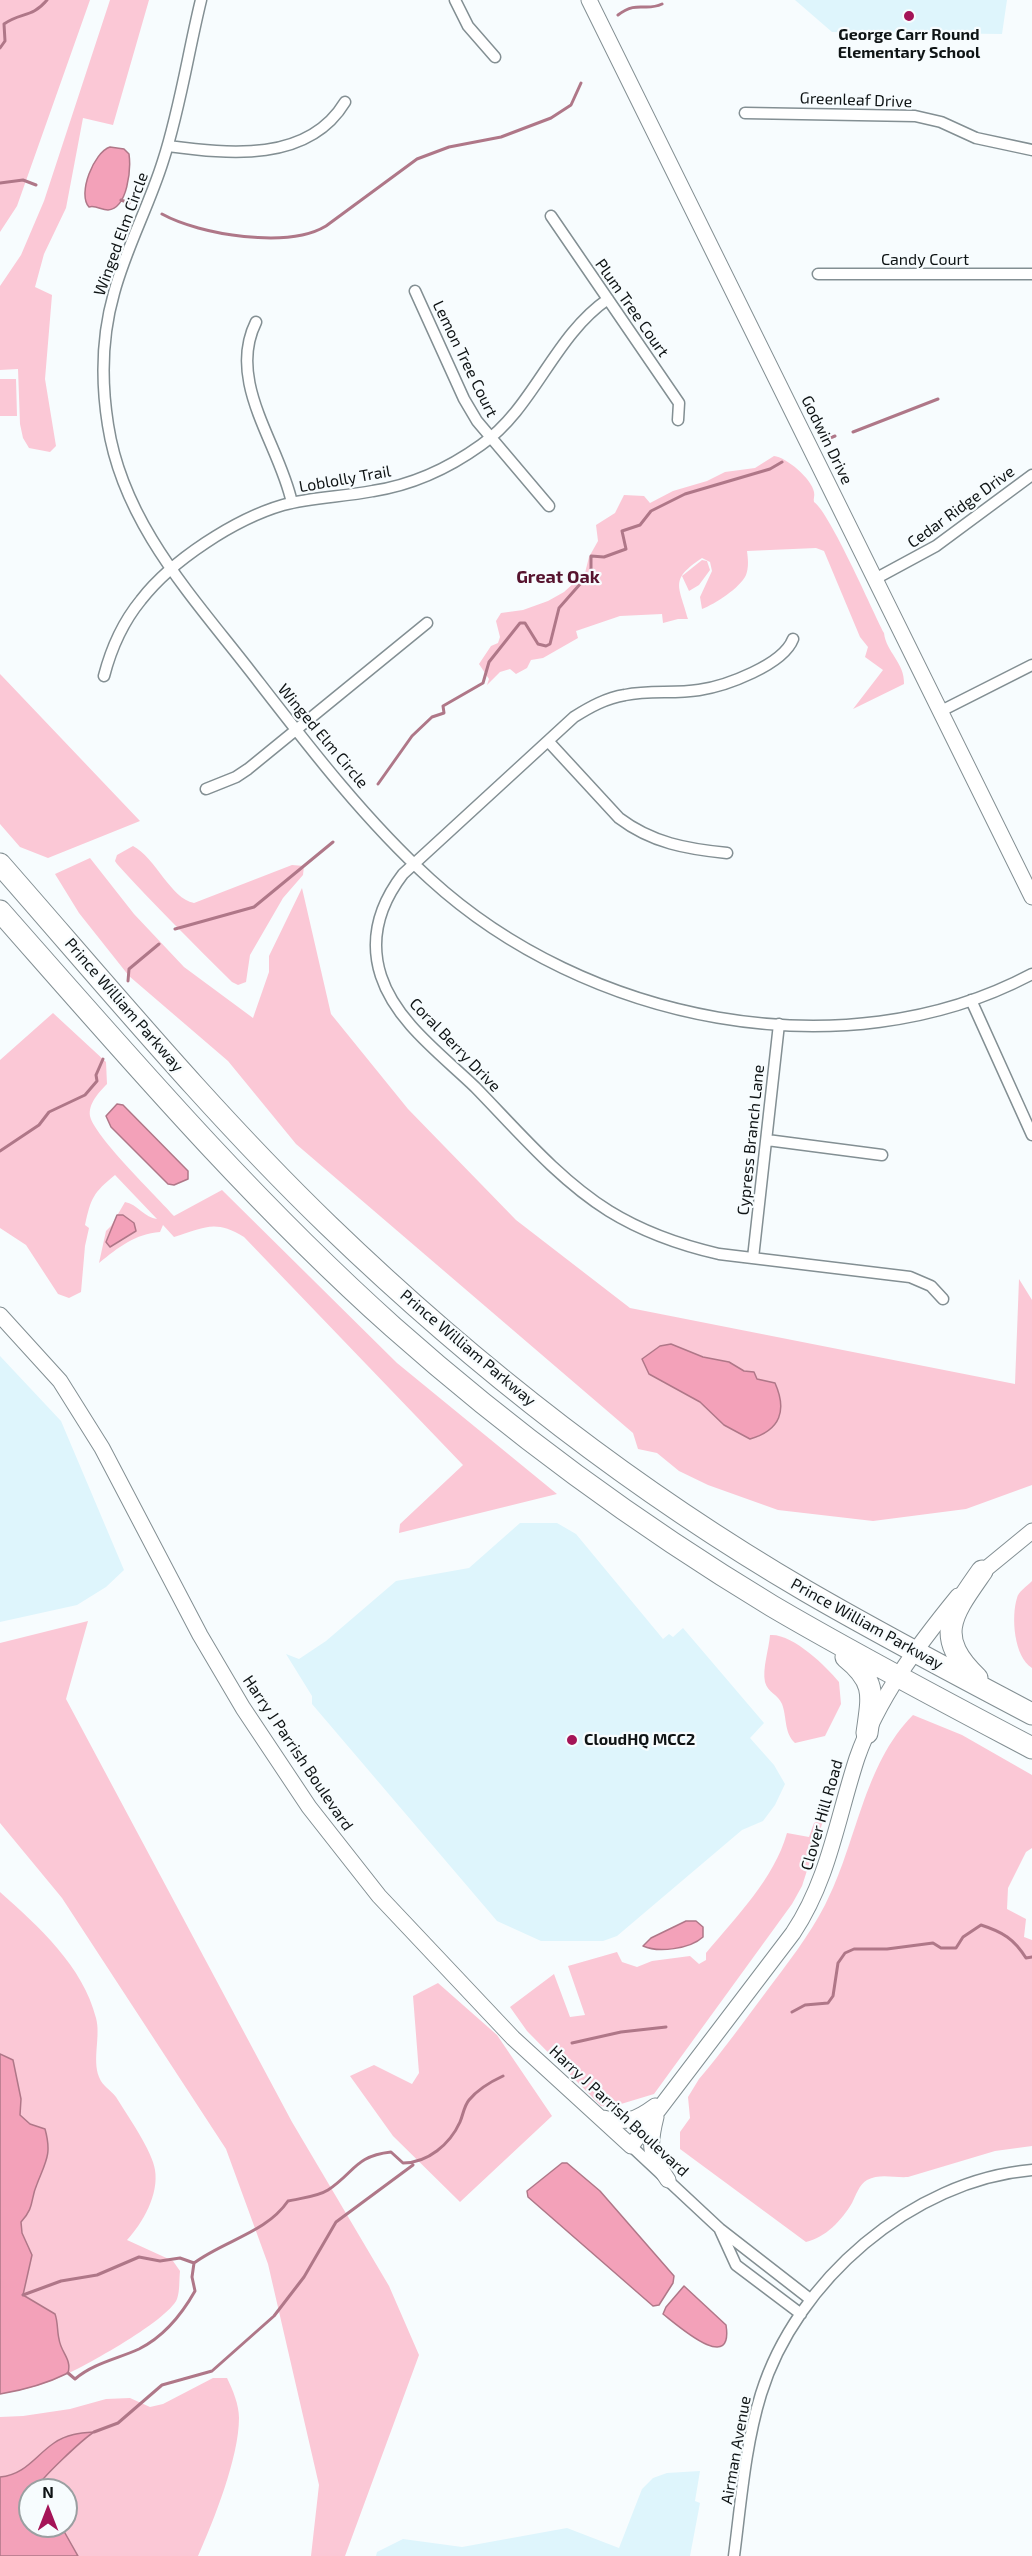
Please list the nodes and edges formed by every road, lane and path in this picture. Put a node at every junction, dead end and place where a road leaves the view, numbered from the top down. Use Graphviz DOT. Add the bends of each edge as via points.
graph roads {
  1 [pos="201,0"];
  2 [pos="455,0"];
  3 [pos="589,0"];
  4 [pos="495,57"];
  5 [pos="345,102"];
  6 [pos="745,113"];
  7 [pos="168,146"];
  8 [pos="1032,150"];
  9 [pos="551,216"];
  10 [pos="818,274"];
  11 [pos="1032,274"];
  12 [pos="415,291"];
  13 [pos="608,299"];
  14 [pos="256,321"];
  15 [pos="678,420"];
  16 [pos="489,439"];
  17 [pos="1032,474"];
  18 [pos="292,503"];
  19 [pos="549,506"];
  20 [pos="172,570"];
  21 [pos="875,579"];
  22 [pos="427,623"];
  23 [pos="793,639"];
  24 [pos="1032,665"];
  25 [pos="104,676"];
  26 [pos="940,711"];
  27 [pos="295,729"];
  28 [pos="548,741"];
  29 [pos="206,789"];
  30 [pos="727,853"];
  31 [pos="414,863"];
  32 [pos="0,864"];
  33 [pos="1027,874"];
  34 [pos="1032,897"];
  35 [pos="0,911"];
  36 [pos="1032,974"];
  37 [pos="971,1000"];
  38 [pos="779,1024"];
  39 [pos="1032,1135"];
  40 [pos="767,1140"];
  41 [pos="882,1155"];
  42 [pos="753,1258"];
  43 [pos="943,1299"];
  44 [pos="0,1315"];
  45 [pos="1032,1531"];
  46 [pos="982,1571"];
  47 [pos="811,1628"];
  48 [pos="915,1652"];
  49 [pos="898,1677"];
  50 [pos="992,1693"];
  51 [pos="1032,1714"];
  52 [pos="867,1733"];
  53 [pos="1032,1748"];
  54 [pos="667,2098"];
  55 [pos="657,2112"];
  56 [pos="601,2118"];
  57 [pos="632,2146"];
  58 [pos="1032,2170"];
  59 [pos="668,2180"];
  60 [pos="720,2229"];
  61 [pos="810,2299"];
  62 [pos="801,2314"];
  63 [pos="734,2556"];
  1 -- 7 [label="street, Winged Elm Circle"];
  2 -- 4 [label="street" via="472,32"];
  3 -- 21 [label="street, Godwin Drive"];
  5 -- 7 [label="street" via="337,115 316,133 276,148 221,153"];
  6 -- 8 [label="street, Greenleaf Drive" via="915,116 941,122 976,138"];
  7 -- 20 [label="street, Winged Elm Circle" via="114,291 104,362 108,424 121,480 145,529"];
  9 -- 13 [label="street, Plum Tree Court"];
  10 -- 11 [label="street, Candy Court"];
  12 -- 16 [label="street, Lemon Tree Court" via="464,399"];
  13 -- 15 [label="street, Plum Tree Court" via="679,403"];
  13 -- 16 [label="street, Loblolly Trail" via="574,328 510,418"];
  14 -- 18 [label="street" via="248,342 248,369 260,416 283,469"];
  16 -- 18 [label="street, Loblolly Trail" via="439,470 407,483"];
  16 -- 19 [label="street, Lemon Tree Court"];
  17 -- 21 [label="street, Cedar Ridge Drive" via="936,546"];
  18 -- 20 [label="street, Loblolly Trail" via="263,512 226,531"];
  20 -- 25 [label="street, Loblolly Trail" via="142,598 128,618 109,656"];
  20 -- 27 [label="street, Winged Elm Circle"];
  21 -- 26 [label="street, Godwin Drive"];
  22 -- 27 [label="street"];
  23 -- 28 [label="street, Coral Berry Drive" via="774,662 715,687 682,692 645,691 605,700 574,717"];
  24 -- 26 [label="street"];
  26 -- 33 [label="street, Godwin Drive"];
  27 -- 29 [label="street" via="248,769"];
  27 -- 31 [label="street, Winged Elm Circle"];
  28 -- 30 [label="street" via="632,828 668,844"];
  28 -- 31 [label="street, Coral Berry Drive"];
  31 -- 38 [label="street, Winged Elm Circle" via="483,920 575,974 682,1009"];
  31 -- 42 [label="street, Coral Berry Drive" via="383,905 376,950 390,996 415,1028 565,1178 601,1205 672,1241 719,1254"];
  32 -- 48 [label="highway, Prince William Parkway" via="266,1163 431,1319 547,1414 669,1503 804,1590"];
  33 -- 34 [label="street, Godwin Drive"];
  35 -- 47 [label="highway, Prince William Parkway" via="223,1162 301,1242 395,1328 514,1428 609,1499 686,1552"];
  36 -- 37 [label="street, Winged Elm Circle"];
  37 -- 38 [label="street, Winged Elm Circle" via="927,1013 873,1022"];
  37 -- 39 [label="street"];
  38 -- 40 [label="street, Cypress Branch Lane"];
  40 -- 41 [label="street"];
  40 -- 42 [label="street, Cypress Branch Lane"];
  42 -- 43 [label="street, Coral Berry Drive" via="909,1277 931,1286"];
  44 -- 56 [label="street, Harry J Parrish Boulevard" via="60,1381 102,1448 200,1635 309,1807 387,1904 513,2038"];
  45 -- 46 [label="street, Clover Hill Road"];
  46 -- 48 [label="street, Clover Hill Road"];
  46 -- 50 [label="highway" via="956,1610 951,1636 958,1659"];
  47 -- 49 [label="highway, Prince William Parkway"];
  47 -- 52 [label="highway" via="855,1664 868,1680 872,1694"];
  48 -- 49 [label="street, Clover Hill Road"];
  48 -- 50 [label="highway, Prince William Parkway"];
  49 -- 52 [label="street, Clover Hill Road"];
  49 -- 53 [label="highway, Prince William Parkway"];
  50 -- 51 [label="highway, Prince William Parkway"];
  52 -- 54 [label="street, Clover Hill Road" via="830,1860 811,1904"];
  54 -- 55 [label="street, Clover Hill Road"];
  54 -- 56 [label="street" via="634,2120"];
  55 -- 57 [label="street, Clover Hill Road"];
  55 -- 59 [label="street" via="650,2148"];
  56 -- 57 [label="street, Harry J Parrish Boulevard"];
  57 -- 59 [label="street, Harry J Parrish Boulevard"];
  58 -- 61 [label="street, Airman Avenue" via="963,2187 920,2206 850,2257"];
  59 -- 60 [label="street, Harry J Parrish Boulevard"];
  60 -- 61 [label="street, Harry J Parrish Boulevard"];
  60 -- 62 [label="street, Harry J Parrish Boulevard" via="736,2265"];
  61 -- 62 [label="street, Airman Avenue"];
  62 -- 63 [label="street, Airman Avenue" via="762,2392 753,2424"];
}
